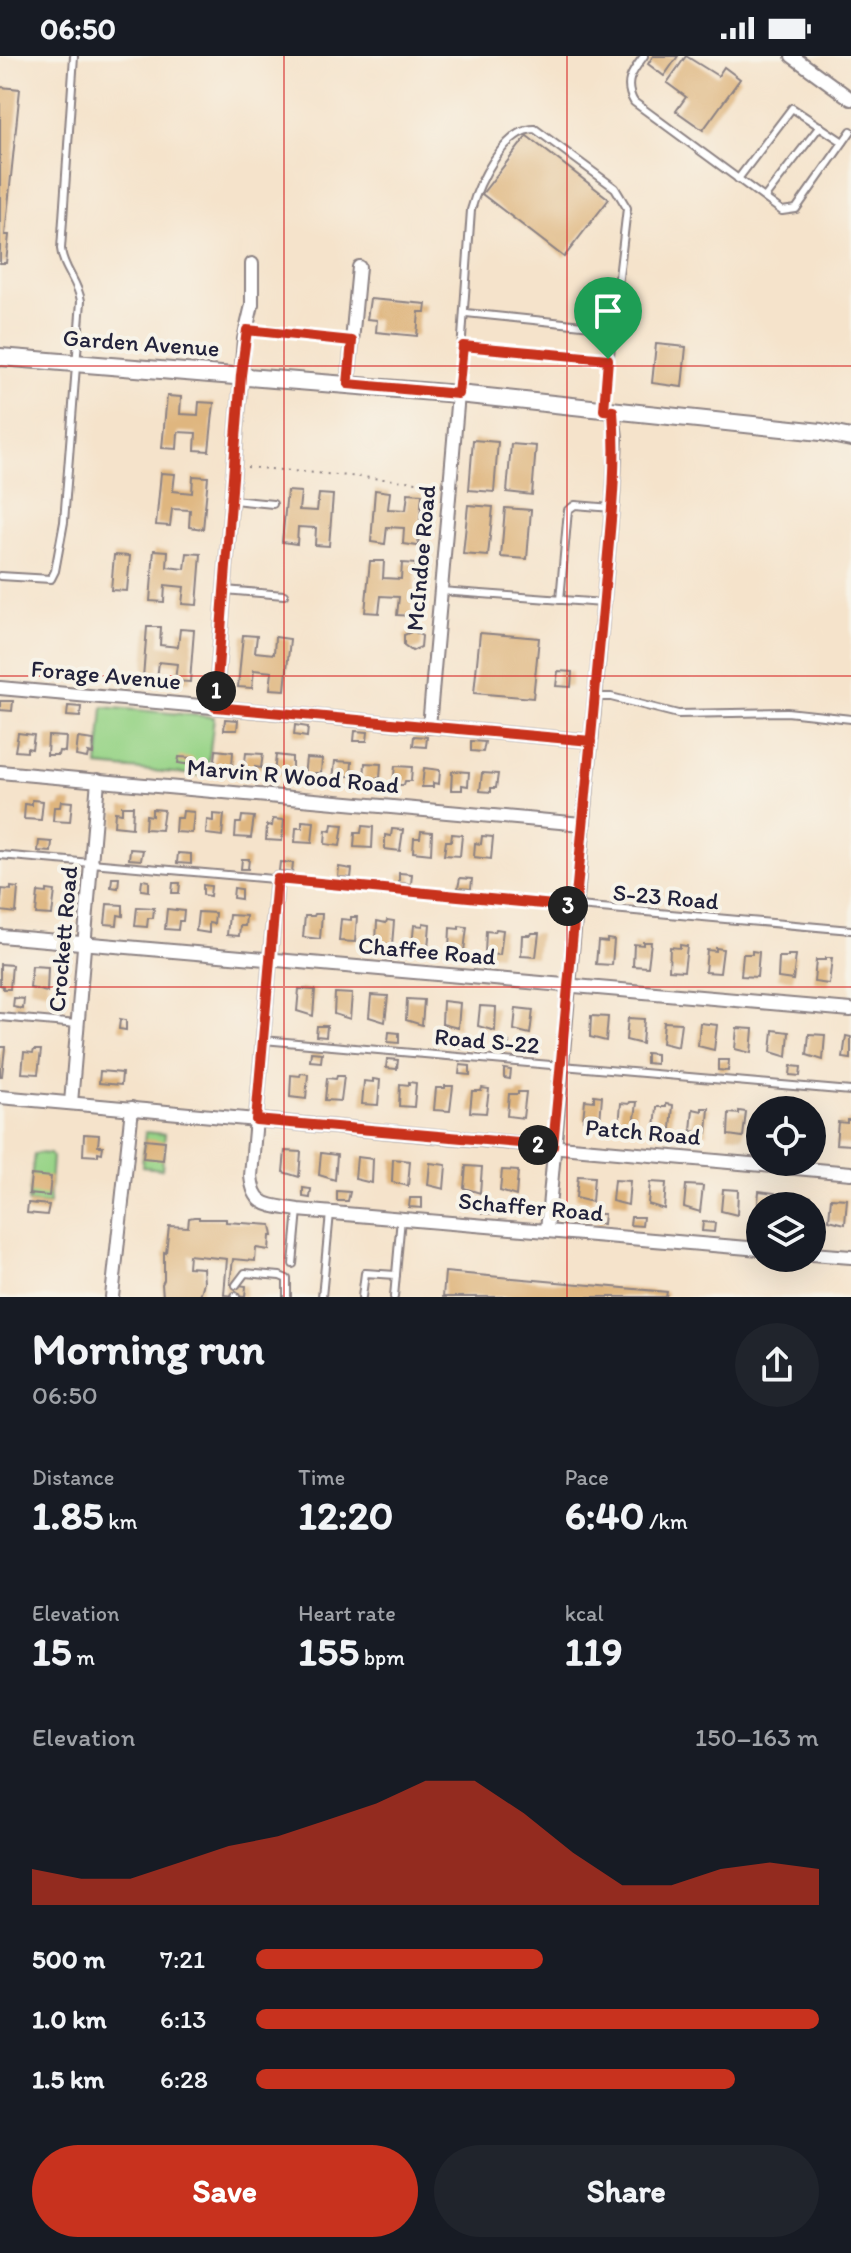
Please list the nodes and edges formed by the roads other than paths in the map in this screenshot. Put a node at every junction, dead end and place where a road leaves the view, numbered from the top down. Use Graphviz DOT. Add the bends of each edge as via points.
graph roads {
  1 [pos="74,56"];
  2 [pos="644,56"];
  3 [pos="792,56"];
  4 [pos="851,99"];
  5 [pos="820,126"];
  6 [pos="851,131"];
  7 [pos="843,142"];
  8 [pos="738,179"];
  9 [pos="765,197"];
  10 [pos="252,264"];
  11 [pos="359,267"];
  12 [pos="466,313"];
  13 [pos="612,328"];
  14 [pos="247,330"];
  15 [pos="352,341"];
  16 [pos="463,346"];
  17 [pos="0,357"];
  18 [pos="608,359"];
  19 [pos="78,363"];
  20 [pos="241,375"];
  21 [pos="348,384"];
  22 [pos="458,394"];
  23 [pos="609,410"];
  24 [pos="851,438"];
  25 [pos="231,500"];
  26 [pos="273,504"];
  27 [pos="612,508"];
  28 [pos="0,576"];
  29 [pos="225,590"];
  30 [pos="441,591"];
  31 [pos="284,595"];
  32 [pos="560,600"];
  33 [pos="603,603"];
  34 [pos="0,688"];
  35 [pos="595,697"];
  36 [pos="215,707"];
  37 [pos="851,719"];
  38 [pos="429,727"];
  39 [pos="591,741"];
  40 [pos="0,772"];
  41 [pos="98,780"];
  42 [pos="582,824"];
  43 [pos="0,855"];
  44 [pos="92,863"];
  45 [pos="277,879"];
  46 [pos="575,907"];
  47 [pos="851,930"];
  48 [pos="0,936"];
  49 [pos="84,943"];
  50 [pos="269,960"];
  51 [pos="567,986"];
  52 [pos="851,1010"];
  53 [pos="0,1017"];
  54 [pos="77,1024"];
  55 [pos="263,1040"];
  56 [pos="561,1066"];
  57 [pos="851,1091"];
  58 [pos="0,1097"];
  59 [pos="71,1103"];
  60 [pos="132,1108"];
  61 [pos="256,1120"];
  62 [pos="553,1146"];
  63 [pos="851,1173"];
  64 [pos="298,1210"];
  65 [pos="330,1212"];
  66 [pos="401,1218"];
  67 [pos="547,1230"];
  68 [pos="746,1248"];
  69 [pos="826,1255"];
  70 [pos="851,1257"];
  71 [pos="293,1264"];
  72 [pos="396,1275"];
  73 [pos="236,1285"];
  74 [pos="112,1297"];
  75 [pos="287,1297"];
  76 [pos="322,1297"];
  77 [pos="362,1297"];
  78 [pos="394,1297"];
  1 -- 19 [label="lane" via="61,249 65,268 80,291"];
  2 -- 8 [label="lane" via="627,84 634,102"];
  3 -- 4 [label="street"];
  5 -- 7 [label="lane"];
  5 -- 8 [label="lane" via="792,108"];
  5 -- 9 [label="lane"];
  6 -- 7 [label="lane"];
  7 -- 9 [label="lane" via="796,209 782,211"];
  8 -- 9 [label="lane"];
  10 -- 14 [label="street"];
  11 -- 15 [label="street"];
  12 -- 13 [label="lane"];
  12 -- 13 [label="lane" via="475,194 516,134 535,129 615,188 627,208"];
  12 -- 16 [label="lane"];
  13 -- 18 [label="lane"];
  14 -- 15 [label="lane"];
  14 -- 20 [label="street"];
  15 -- 21 [label="street"];
  16 -- 18 [label="lane"];
  16 -- 22 [label="lane"];
  17 -- 19 [label="street, Garden Avenue"];
  18 -- 23 [label="lane"];
  19 -- 20 [label="street, Garden Avenue"];
  19 -- 28 [label="lane" via="55,571 43,580"];
  20 -- 21 [label="street, Garden Avenue"];
  20 -- 25 [label="street"];
  21 -- 22 [label="street, Garden Avenue"];
  22 -- 23 [label="street, Garden Avenue"];
  22 -- 30 [label="street, McIndoe Road"];
  23 -- 24 [label="street, Garden Avenue"];
  23 -- 27 [label="street" via="616,438"];
  25 -- 26 [label="lane"];
  25 -- 29 [label="street"];
  27 -- 32 [label="lane" via="575,505 568,510"];
  27 -- 33 [label="street"];
  29 -- 31 [label="lane"];
  29 -- 36 [label="street"];
  30 -- 32 [label="lane"];
  30 -- 38 [label="street, McIndoe Road"];
  32 -- 33 [label="lane"];
  33 -- 35 [label="street"];
  34 -- 36 [label="street, Forage Avenue"];
  35 -- 37 [label="lane" via="678,714 787,712"];
  35 -- 39 [label="street"];
  36 -- 38 [label="street, Forage Avenue"];
  38 -- 39 [label="street, Forage Avenue"];
  39 -- 42 [label="street"];
  40 -- 41 [label="street, Marvin R Wood Road"];
  41 -- 42 [label="street, Marvin R Wood Road"];
  41 -- 44 [label="street, Crockett Road"];
  42 -- 46 [label="street"];
  43 -- 44 [label="lane, S-23 Road"];
  44 -- 45 [label="lane, S-23 Road"];
  44 -- 49 [label="street, Crockett Road"];
  45 -- 46 [label="lane, S-23 Road"];
  45 -- 50 [label="street"];
  46 -- 47 [label="lane, S-23 Road"];
  46 -- 51 [label="street"];
  48 -- 49 [label="street, Chaffee Road"];
  49 -- 50 [label="street, Chaffee Road"];
  49 -- 54 [label="street, Crockett Road"];
  50 -- 51 [label="street, Chaffee Road"];
  50 -- 55 [label="street"];
  51 -- 52 [label="street, Chaffee Road"];
  51 -- 56 [label="street"];
  53 -- 54 [label="lane"];
  54 -- 59 [label="street, Crockett Road"];
  55 -- 56 [label="lane, Road S-22"];
  55 -- 61 [label="street"];
  56 -- 57 [label="lane, Road S-22"];
  56 -- 62 [label="street"];
  58 -- 59 [label="street, Patch Road"];
  59 -- 60 [label="street, Patch Road"];
  60 -- 61 [label="street, Patch Road"];
  60 -- 74 [label="street"];
  61 -- 62 [label="street, Patch Road"];
  61 -- 64 [label="street, Schaffer Road" via="254,1194 268,1205"];
  62 -- 63 [label="street, Patch Road"];
  62 -- 67 [label="street"];
  64 -- 65 [label="street, Schaffer Road"];
  64 -- 71 [label="lane"];
  65 -- 66 [label="street, Schaffer Road"];
  65 -- 76 [label="lane"];
  66 -- 67 [label="street, Schaffer Road"];
  66 -- 72 [label="lane"];
  67 -- 68 [label="street, Schaffer Road"];
  69 -- 70 [label="street"];
  72 -- 77 [label="lane" via="365,1273"];
  72 -- 78 [label="lane"];
  73 -- 75 [label="lane" via="245,1273 280,1276 287,1279"];
}
